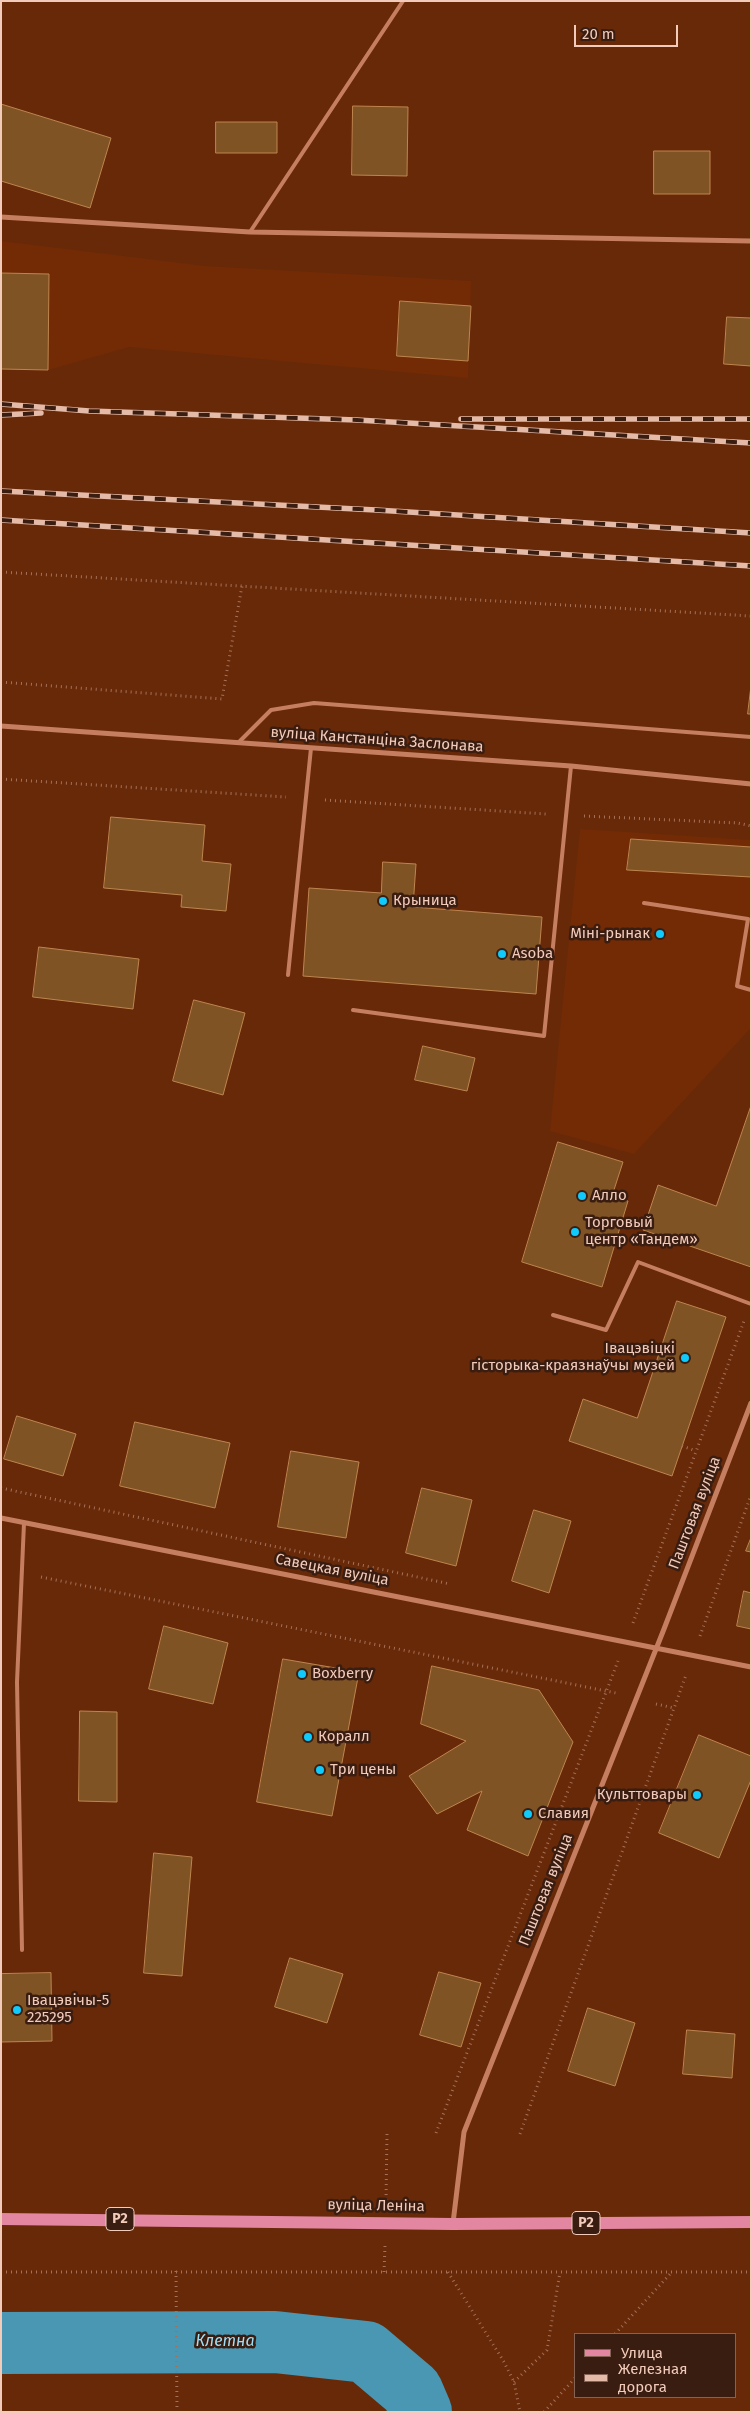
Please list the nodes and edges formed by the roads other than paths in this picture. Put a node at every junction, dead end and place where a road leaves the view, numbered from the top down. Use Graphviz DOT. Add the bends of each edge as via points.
graph roads {
  1 [pos="402,1"];
  2 [pos="1,217"];
  3 [pos="250,232"];
  4 [pos="751,241"];
  5 [pos="1,726"];
  6 [pos="751,737"];
  7 [pos="238,743"];
  8 [pos="311,748"];
  9 [pos="571,766"];
  10 [pos="751,784"];
  11 [pos="644,904"];
  12 [pos="288,975"];
  13 [pos="751,990"];
  14 [pos="354,1010"];
  15 [pos="750,1304"];
  16 [pos="553,1316"];
  17 [pos="750,1407"];
  18 [pos="1,1518"];
  19 [pos="24,1523"];
  20 [pos="657,1647"];
  21 [pos="751,1667"];
  22 [pos="22,1950"];
  23 [pos="1,2219"];
  24 [pos="751,2222"];
  25 [pos="453,2224"];
  1 -- 3 [label="lane"];
  2 -- 3 [label="street"];
  3 -- 4 [label="street"];
  5 -- 7 [label="street, вуліца Канстанціна Заслонава"];
  6 -- 7 [label="lane" via="314,703 271,710"];
  7 -- 8 [label="street, вуліца Канстанціна Заслонава"];
  8 -- 9 [label="street, вуліца Канстанціна Заслонава"];
  8 -- 12 [label="lane"];
  9 -- 10 [label="street, вуліца Канстанціна Заслонава"];
  9 -- 14 [label="lane" via="544,1036"];
  11 -- 13 [label="lane" via="748,920 737,986"];
  15 -- 16 [label="lane" via="638,1262 606,1330"];
  17 -- 20 [label="street, Паштовая вуліца"];
  18 -- 19 [label="street, Савецкая вуліца"];
  19 -- 20 [label="street, Савецкая вуліца"];
  19 -- 22 [label="lane" via="17,1682"];
  20 -- 21 [label="street, Савецкая вуліца"];
  20 -- 25 [label="street, Паштовая вуліца" via="464,2132"];
  23 -- 25 [label="main road, вуліца Леніна / Р2"];
  24 -- 25 [label="main road, вуліца Леніна / Р2"];
}
